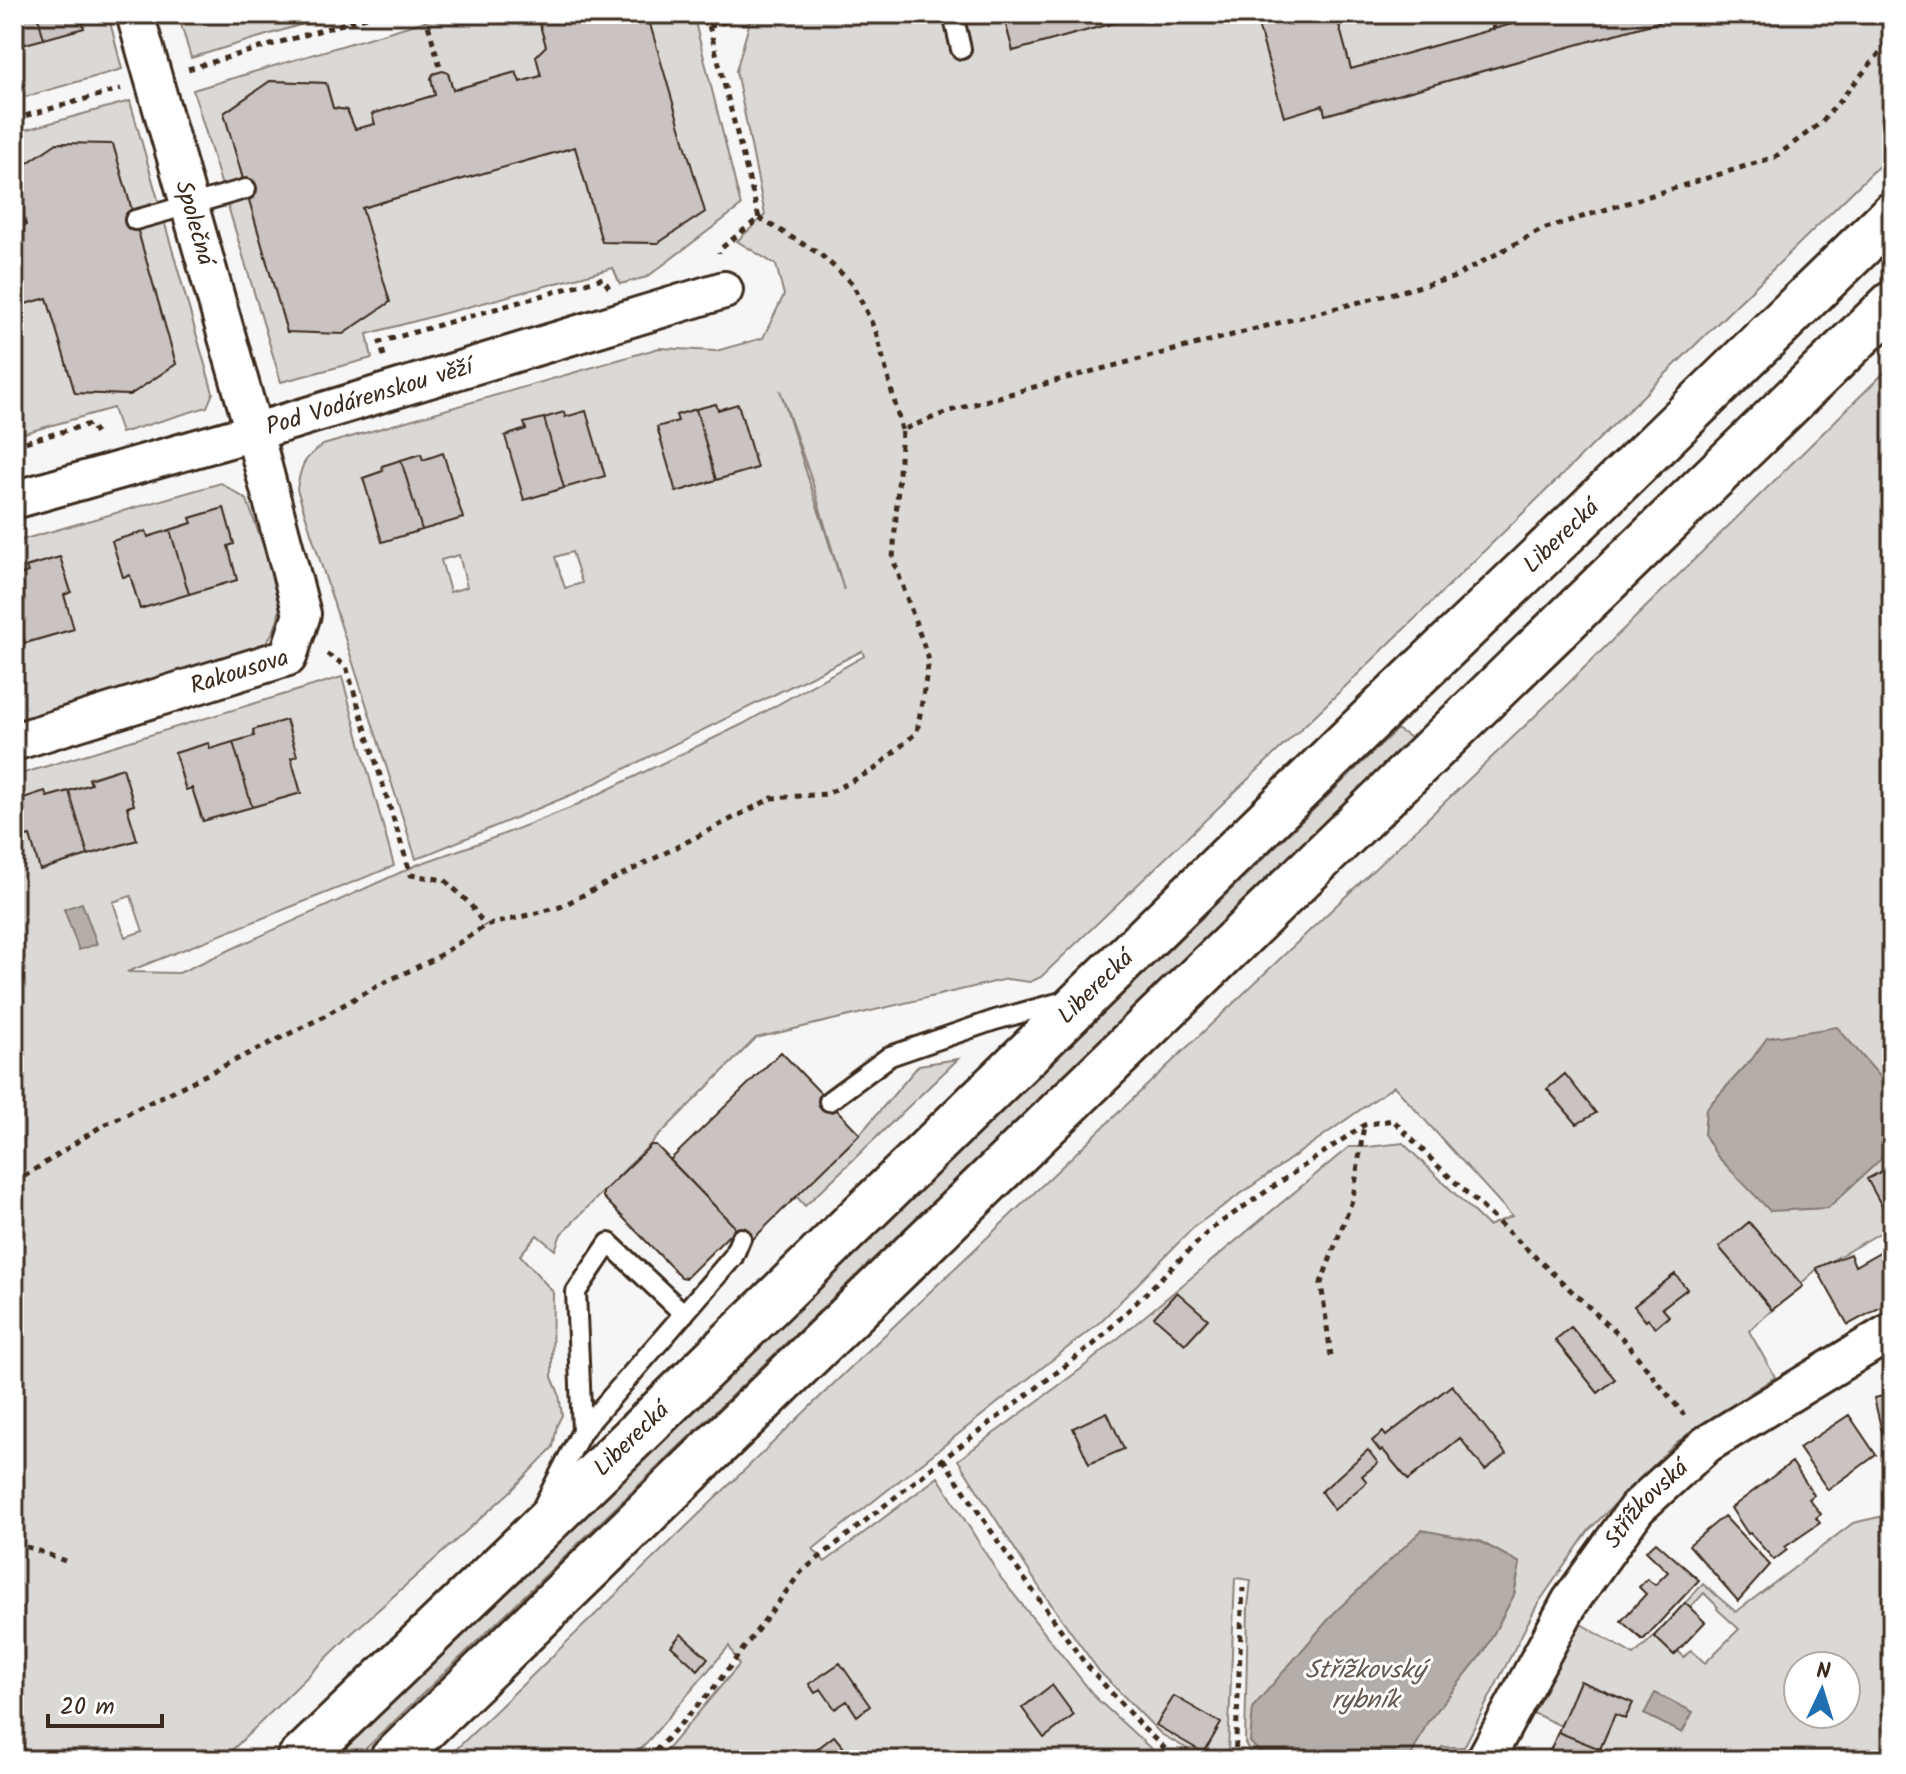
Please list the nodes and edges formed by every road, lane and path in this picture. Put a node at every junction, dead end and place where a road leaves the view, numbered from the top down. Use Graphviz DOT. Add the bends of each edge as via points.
graph roads {
  1 [pos="135,14"];
  2 [pos="377,14"];
  3 [pos="425,14"];
  4 [pos="706,14"];
  5 [pos="742,14"];
  6 [pos="953,14"];
  7 [pos="1490,14"];
  8 [pos="709,27"];
  9 [pos="1494,29"];
  10 [pos="1892,38"];
  11 [pos="961,49"];
  12 [pos="440,67"];
  13 [pos="192,68"];
  14 [pos="127,87"];
  15 [pos="14,119"];
  16 [pos="246,189"];
  17 [pos="188,206"];
  18 [pos="1892,215"];
  19 [pos="759,218"];
  20 [pos="135,220"];
  21 [pos="724,290"];
  22 [pos="1892,304"];
  23 [pos="902,430"];
  24 [pos="254,432"];
  25 [pos="14,500"];
  26 [pos="295,635"];
  27 [pos="14,742"];
  28 [pos="485,926"];
  29 [pos="1090,994"];
  30 [pos="829,1101"];
  31 [pos="1364,1125"];
  32 [pos="14,1183"];
  33 [pos="741,1238"];
  34 [pos="684,1314"];
  35 [pos="1892,1331"];
  36 [pos="1331,1356"];
  37 [pos="582,1431"];
  38 [pos="1707,1444"];
  39 [pos="943,1459"];
  40 [pos="14,1544"];
  41 [pos="523,1545"];
  42 [pos="65,1561"];
  43 [pos="1243,1588"];
  44 [pos="299,1760"];
  45 [pos="392,1760"];
  46 [pos="647,1760"];
  47 [pos="1177,1760"];
  48 [pos="1235,1760"];
  49 [pos="1485,1760"];
  1 -- 17 [label="street, Společná"];
  2 -- 13 [label="path"];
  3 -- 12 [label="path"];
  4 -- 8 [label="path"];
  5 -- 8 [label="path"];
  6 -- 11 [label="lane"];
  7 -- 9 [label="path"];
  8 -- 19 [label="path"];
  10 -- 23 [label="path" via="1822,122 1775,157 1543,229 1452,278 1055,381"];
  14 -- 15 [label="path"];
  16 -- 17 [label="lane"];
  17 -- 20 [label="lane"];
  17 -- 24 [label="street, Společná"];
  18 -- 29 [label="highway, Liberecká"];
  19 -- 21 [label="path" via="719,250"];
  19 -- 23 [label="path" via="820,254 853,284 876,332"];
  21 -- 24 [label="street, Pod Vodárenskou věží"];
  22 -- 45 [label="highway"];
  23 -- 28 [label="path" via="893,559 929,660 917,732 875,769 827,794 772,798 560,907"];
  24 -- 25 [label="street, Pod Vodárenskou věží"];
  24 -- 26 [label="street, Rakousova" via="302,614"];
  26 -- 27 [label="street, Rakousova" via="288,657"];
  26 -- 28 [label="path" via="346,666 411,875 445,880"];
  28 -- 32 [label="path" via="434,959 100,1127"];
  29 -- 30 [label="lane" via="890,1056"];
  29 -- 41 [label="highway, Liberecká"];
  31 -- 36 [label="path" via="1353,1198 1321,1283"];
  31 -- 38 [label="path" via="1393,1120 1623,1339"];
  31 -- 39 [label="path" via="1211,1229 1094,1344"];
  33 -- 34 [label="lane" via="733,1257"];
  34 -- 37 [label="lane"];
  34 -- 37 [label="lane" via="609,1243 576,1292"];
  35 -- 38 [label="street, Střížkovská"];
  37 -- 41 [label="lane"];
  38 -- 49 [label="street, Střížkovská" via="1637,1508 1570,1602"];
  39 -- 46 [label="path" via="801,1572 713,1689"];
  39 -- 47 [label="path" via="1084,1662"];
  40 -- 42 [label="path"];
  41 -- 44 [label="highway, Liberecká"];
  43 -- 48 [label="path"];
}
